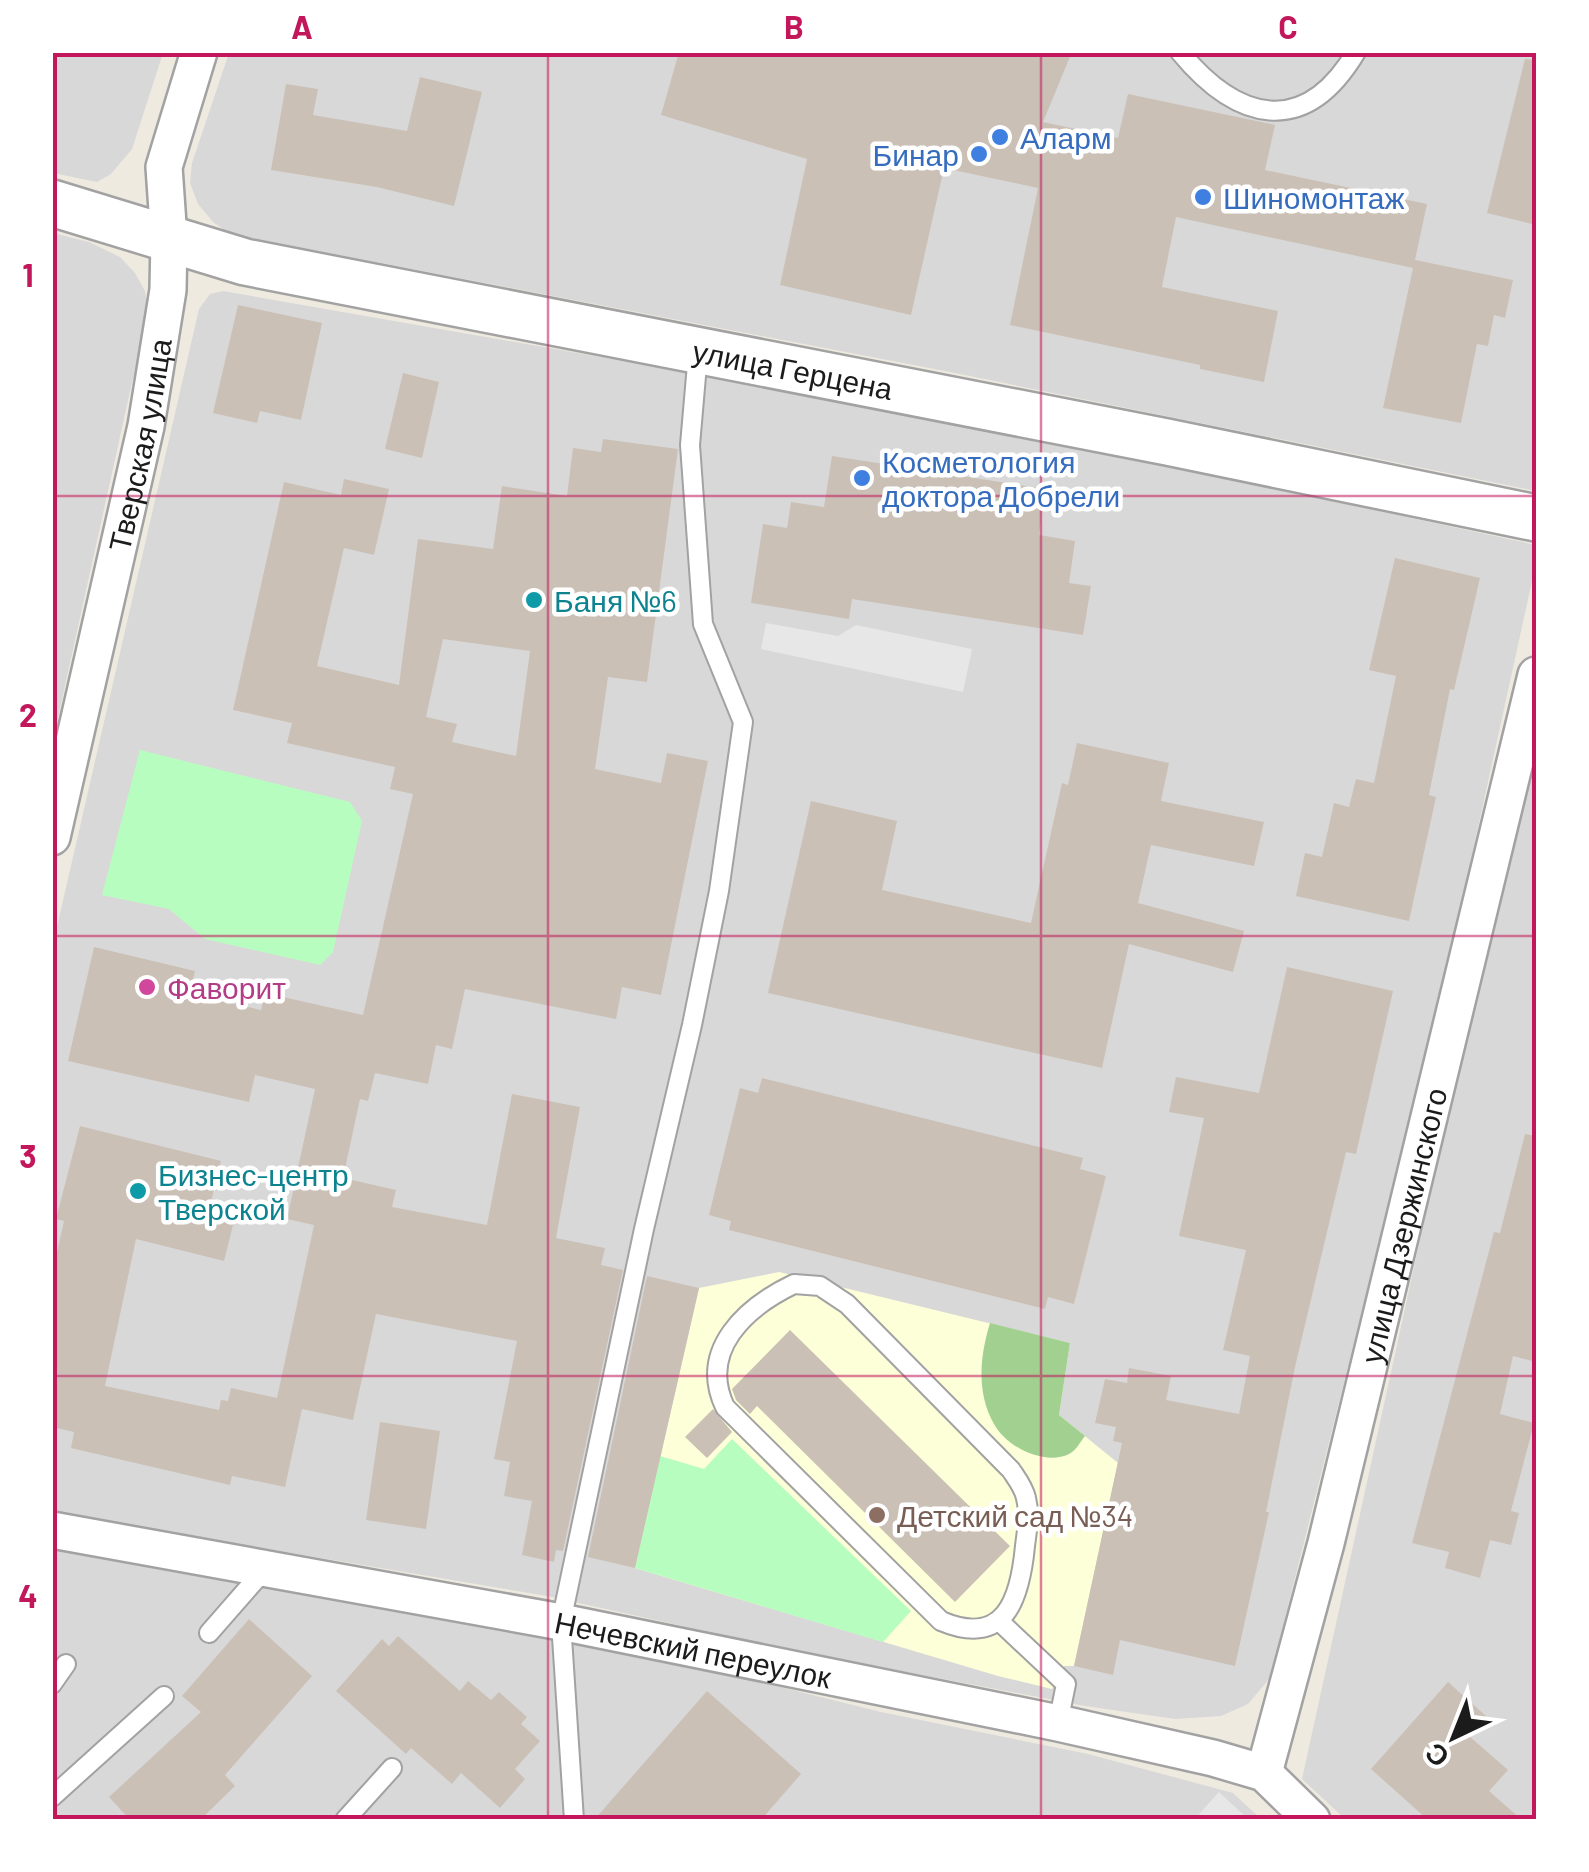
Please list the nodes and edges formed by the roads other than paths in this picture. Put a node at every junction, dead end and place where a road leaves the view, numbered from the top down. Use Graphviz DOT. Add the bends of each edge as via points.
graph roads {
  1 [pos="200,52"];
  2 [pos="1180,52"];
  3 [pos="1356,52"];
  4 [pos="52,203"];
  5 [pos="169,239"];
  6 [pos="698,350"];
  7 [pos="1536,518"];
  8 [pos="1536,675"];
  9 [pos="52,837"];
  10 [pos="52,1530"];
  11 [pos="266,1568"];
  12 [pos="1000,1621"];
  13 [pos="561,1622"];
  14 [pos="209,1632"];
  15 [pos="66,1664"];
  16 [pos="52,1684"];
  17 [pos="164,1696"];
  18 [pos="1058,1723"];
  19 [pos="392,1768"];
  20 [pos="1264,1773"];
  21 [pos="52,1797"];
  22 [pos="345,1820"];
  23 [pos="574,1820"];
  24 [pos="1312,1820"];
  1 -- 5 [label="street, Тверская улица" via="164,167"];
  2 -- 3 [label="lane" via="1234,103 1266,111 1290,110 1320,97"];
  4 -- 5 [label="street, улица Герцена"];
  5 -- 6 [label="street, улица Герцена" via="246,262"];
  5 -- 9 [label="street, Тверская улица" via="168,290 146,426"];
  6 -- 7 [label="street, улица Герцена"];
  6 -- 13 [label="lane" via="690,444 703,624 743,722 696,1006"];
  8 -- 20 [label="street, улица Дзержинского" via="1326,1544"];
  10 -- 11 [label="street, Нечевский переулок"];
  11 -- 13 [label="street, Нечевский переулок"];
  11 -- 14 [label="lane"];
  12 -- 12 [label="lane" via="1022,1579 1028,1514 1026,1494 1011,1470 847,1304 820,1286 794,1284 764,1299 720,1351 714,1373 724,1407 941,1621 981,1630"];
  12 -- 18 [label="lane" via="1066,1684"];
  13 -- 18 [label="street, Нечевский переулок"];
  13 -- 23 [label="lane"];
  15 -- 16 [label="lane"];
  17 -- 21 [label="lane"];
  18 -- 20 [label="street, Нечевский переулок"];
  19 -- 22 [label="lane"];
  20 -- 24 [label="street"];
}
